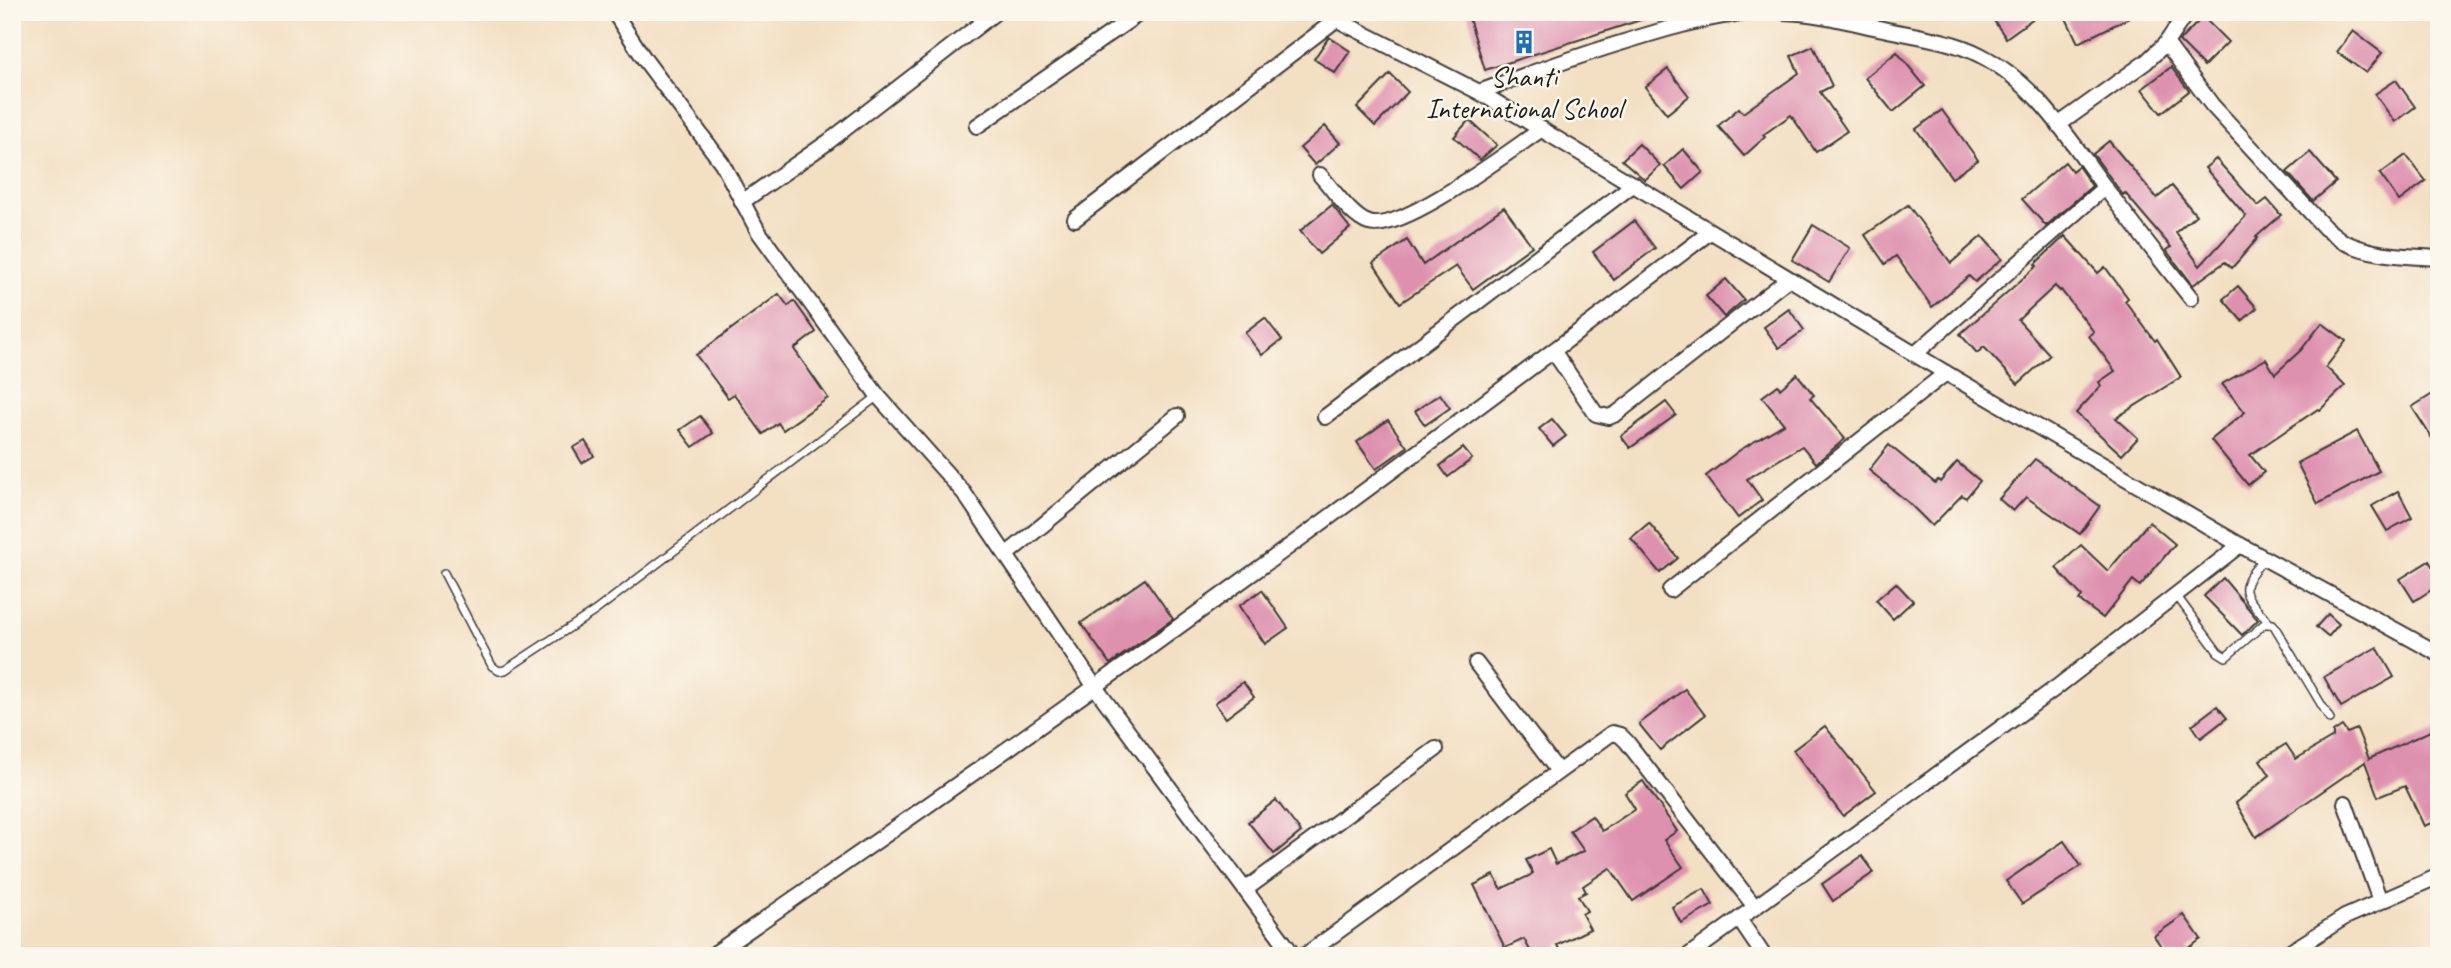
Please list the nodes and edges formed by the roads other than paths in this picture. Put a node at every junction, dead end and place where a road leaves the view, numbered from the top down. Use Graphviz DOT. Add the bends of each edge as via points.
graph roads {
  1 [pos="614,12"];
  2 [pos="996,12"];
  3 [pos="1141,12"];
  4 [pos="1322,12"];
  5 [pos="1753,12"];
  6 [pos="1784,12"];
  7 [pos="1872,12"];
  8 [pos="2187,12"];
  9 [pos="1337,19"];
  10 [pos="1875,27"];
  11 [pos="2166,43"];
  12 [pos="1479,92"];
  13 [pos="2059,125"];
  14 [pos="977,126"];
  15 [pos="1542,129"];
  16 [pos="1320,175"];
  17 [pos="1634,184"];
  18 [pos="2105,187"];
  19 [pos="742,202"];
  20 [pos="1075,219"];
  21 [pos="1710,232"];
  22 [pos="2439,258"];
  23 [pos="1788,279"];
  24 [pos="2191,298"];
  25 [pos="1554,352"];
  26 [pos="1915,354"];
  27 [pos="1946,373"];
  28 [pos="878,396"];
  29 [pos="1177,416"];
  30 [pos="1325,417"];
  31 [pos="2241,545"];
  32 [pos="1007,554"];
  33 [pos="2265,558"];
  34 [pos="444,573"];
  35 [pos="1670,590"];
  36 [pos="2176,595"];
  37 [pos="2270,624"];
  38 [pos="2439,654"];
  39 [pos="1476,663"];
  40 [pos="1095,687"];
  41 [pos="2330,719"];
  42 [pos="1436,749"];
  43 [pos="1558,771"];
  44 [pos="2345,803"];
  45 [pos="2439,876"];
  46 [pos="1246,889"];
  47 [pos="2380,901"];
  48 [pos="1755,907"];
  49 [pos="1739,919"];
  50 [pos="711,956"];
  51 [pos="1294,956"];
  52 [pos="1304,956"];
  53 [pos="1688,956"];
  54 [pos="1764,956"];
  55 [pos="2284,956"];
  1 -- 19 [label="street" via="722,163"];
  2 -- 19 [label="street" via="838,135"];
  3 -- 14 [label="street"];
  4 -- 9 [label="street"];
  5 -- 12 [label="street" via="1685,23"];
  6 -- 10 [label="street"];
  7 -- 10 [label="street"];
  8 -- 11 [label="street"];
  9 -- 12 [label="street"];
  9 -- 20 [label="street"];
  10 -- 13 [label="street" via="1979,54 2030,92"];
  11 -- 13 [label="street"];
  11 -- 22 [label="street" via="2212,104 2325,228 2343,242 2367,249"];
  12 -- 15 [label="street"];
  13 -- 18 [label="street"];
  15 -- 16 [label="street" via="1451,191 1385,223 1373,225 1360,219"];
  15 -- 17 [label="street"];
  17 -- 21 [label="street"];
  17 -- 30 [label="street"];
  18 -- 24 [label="street"];
  18 -- 26 [label="street"];
  19 -- 28 [label="street" via="758,231"];
  21 -- 23 [label="street"];
  21 -- 25 [label="street"];
  23 -- 25 [label="street" via="1609,417 1595,414"];
  23 -- 26 [label="street"];
  25 -- 40 [label="street"];
  26 -- 27 [label="street"];
  27 -- 31 [label="street"];
  27 -- 35 [label="street"];
  28 -- 32 [label="street" via="964,493"];
  28 -- 34 [label="lane" via="595,611 505,670 492,666"];
  29 -- 32 [label="street"];
  31 -- 33 [label="street"];
  31 -- 36 [label="street"];
  32 -- 40 [label="street"];
  33 -- 37 [label="lane" via="2244,587"];
  33 -- 38 [label="street"];
  36 -- 37 [label="lane" via="2226,657 2264,624"];
  36 -- 48 [label="street"];
  37 -- 41 [label="lane"];
  39 -- 43 [label="street"];
  40 -- 46 [label="street"];
  40 -- 50 [label="street"];
  42 -- 46 [label="street"];
  43 -- 48 [label="street" via="1605,737 1619,734"];
  43 -- 52 [label="street"];
  44 -- 47 [label="street"];
  45 -- 47 [label="street"];
  46 -- 51 [label="street"];
  47 -- 55 [label="street" via="2345,917"];
  48 -- 49 [label="street"];
  49 -- 53 [label="street"];
  49 -- 54 [label="street"];
}
